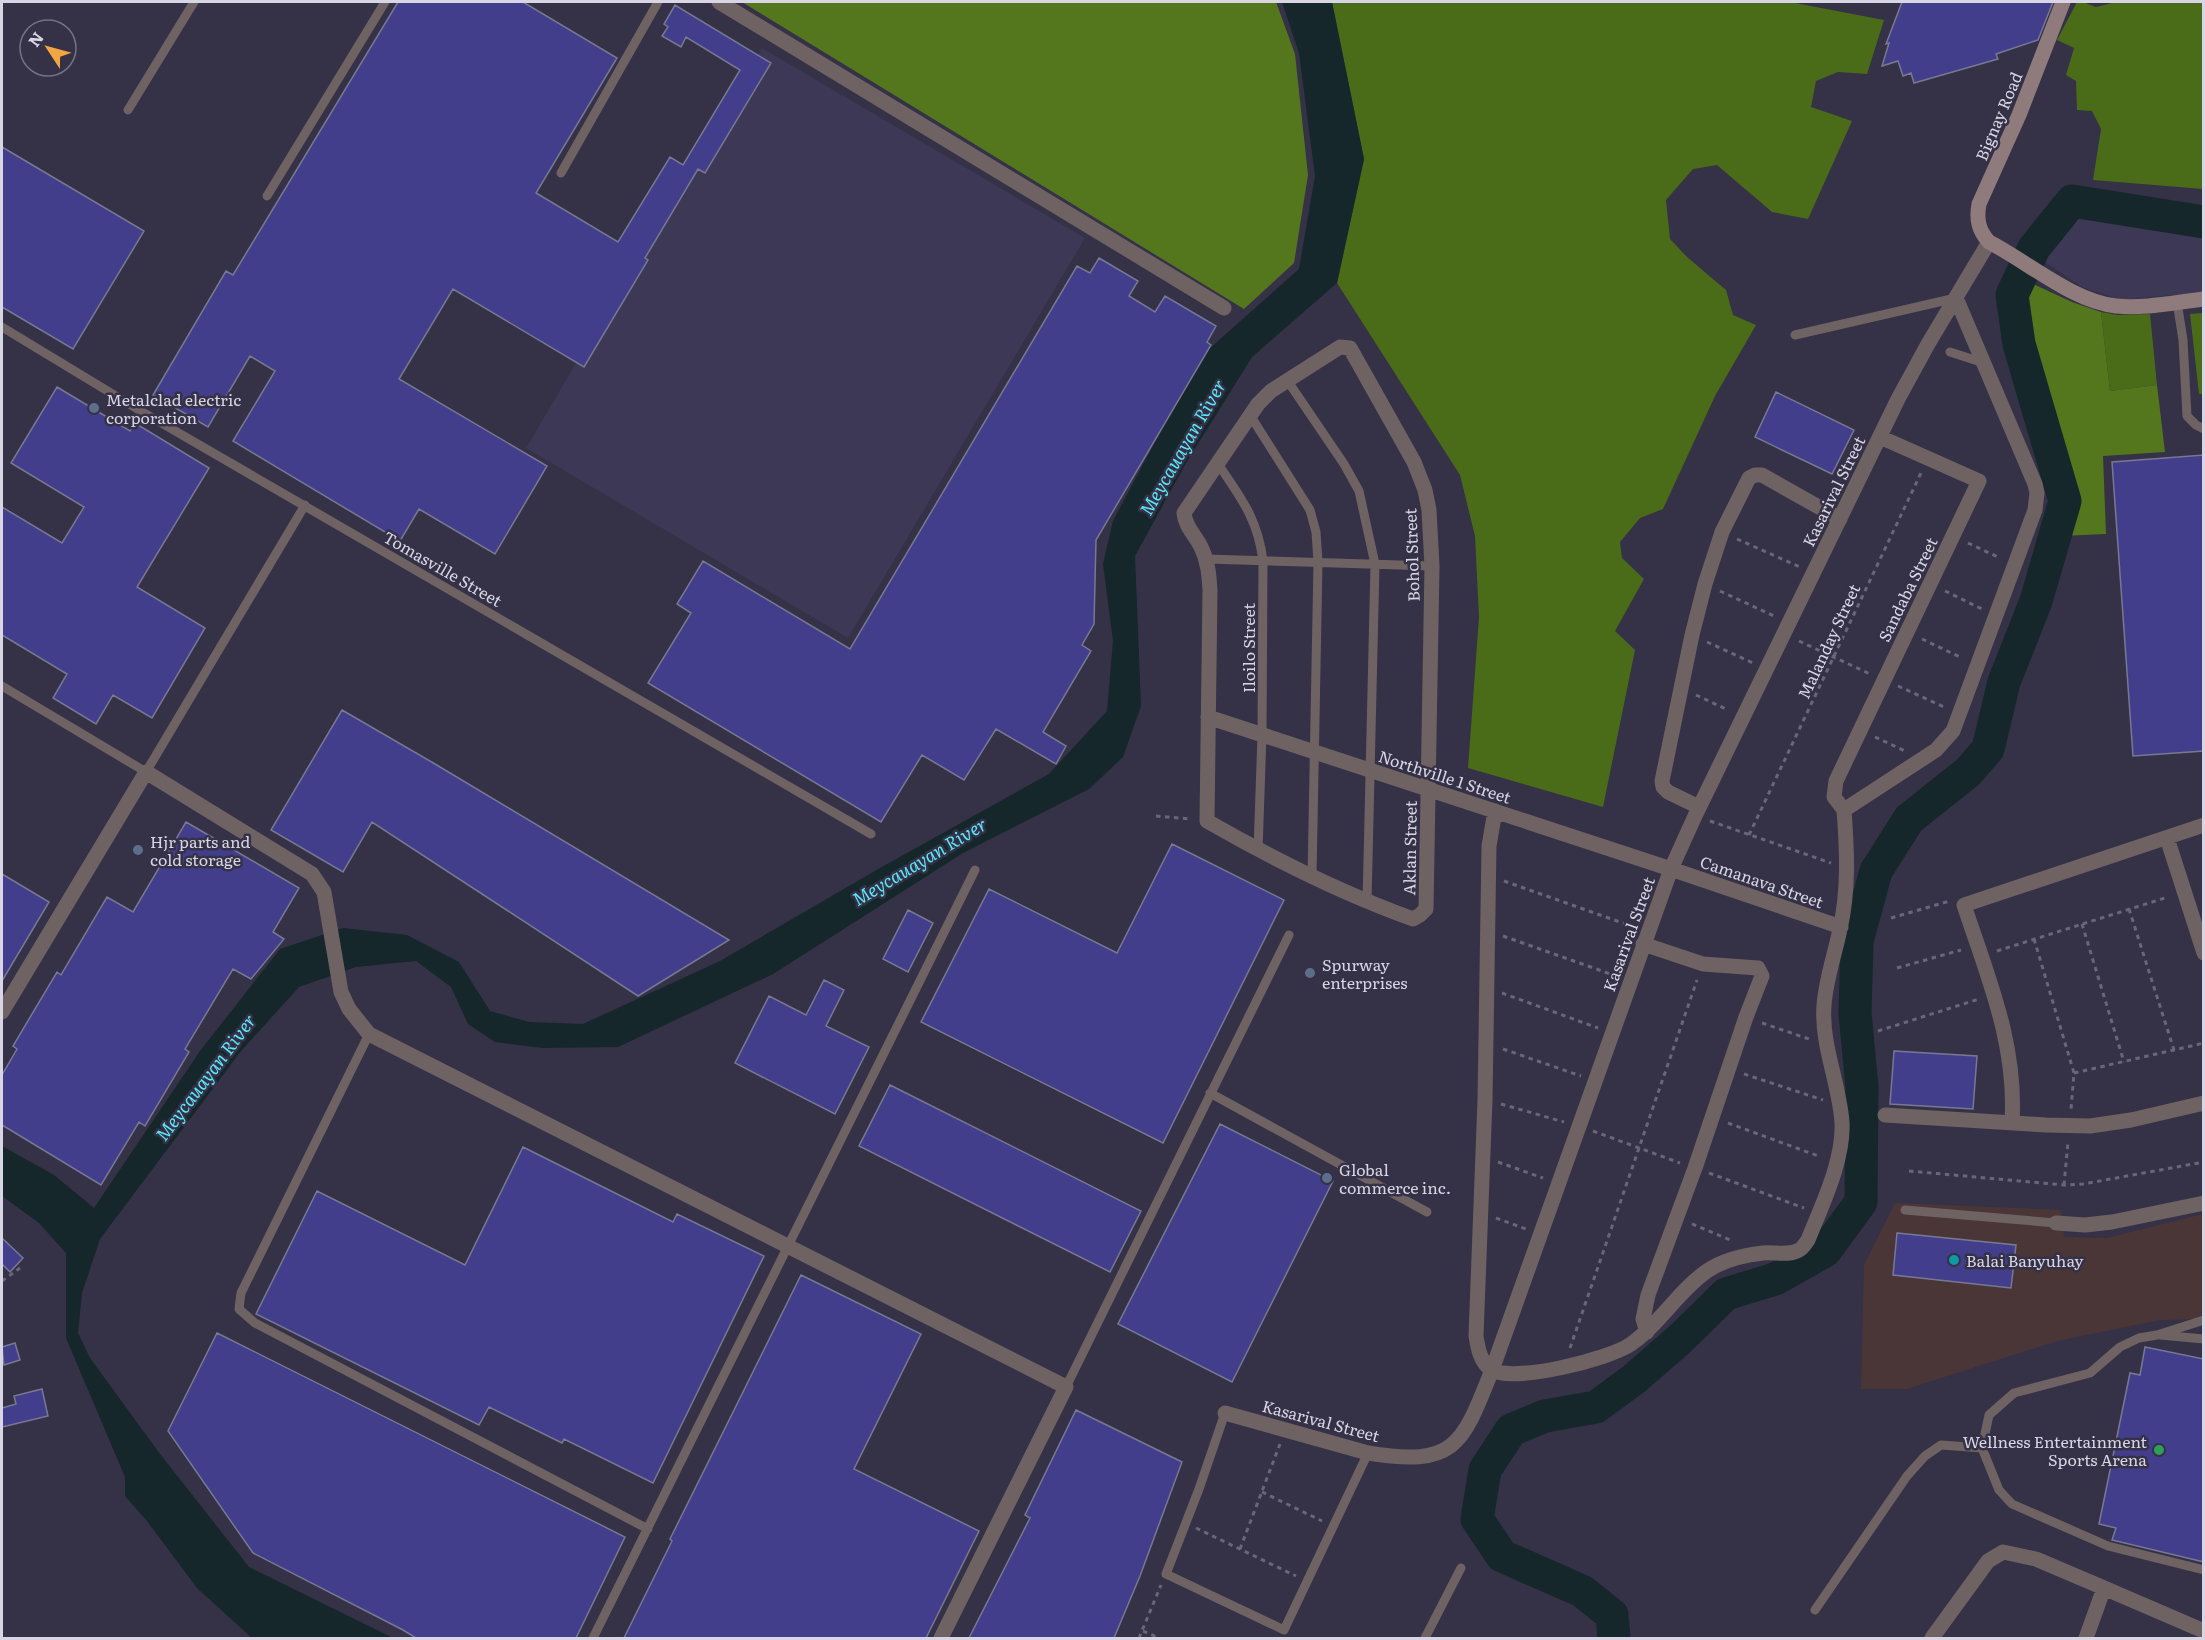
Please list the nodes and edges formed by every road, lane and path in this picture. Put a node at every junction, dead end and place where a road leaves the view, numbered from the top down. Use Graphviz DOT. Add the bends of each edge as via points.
graph roads {
  1 [pos="194,2"];
  2 [pos="385,2"];
  3 [pos="658,2"];
  4 [pos="719,2"];
  5 [pos="2062,2"];
  6 [pos="128,110"];
  7 [pos="561,173"];
  8 [pos="267,196"];
  9 [pos="1989,242"];
  10 [pos="1956,298"];
  11 [pos="2204,299"];
  12 [pos="2177,302"];
  13 [pos="1224,308"];
  14 [pos="2,327"];
  15 [pos="1794,335"];
  16 [pos="1950,352"];
  17 [pos="1984,363"];
  18 [pos="1287,380"];
  19 [pos="1251,415"];
  20 [pos="2204,429"];
  21 [pos="1880,437"];
  22 [pos="1928,458"];
  23 [pos="1218,464"];
  24 [pos="306,506"];
  25 [pos="1840,519"];
  26 [pos="1722,532"];
  27 [pos="1953,536"];
  28 [pos="1206,559"];
  29 [pos="1263,561"];
  30 [pos="1318,562"];
  31 [pos="1375,564"];
  32 [pos="2015,565"];
  33 [pos="1432,566"];
  34 [pos="1814,573"];
  35 [pos="1705,584"];
  36 [pos="1929,584"];
  37 [pos="1997,615"];
  38 [pos="1787,629"];
  39 [pos="1906,633"];
  40 [pos="1692,635"];
  41 [pos="1834,657"];
  42 [pos="1978,665"];
  43 [pos="1767,669"];
  44 [pos="1884,680"];
  45 [pos="2,686"];
  46 [pos="1681,687"];
  47 [pos="1961,714"];
  48 [pos="1208,717"];
  49 [pos="1744,717"];
  50 [pos="1860,729"];
  51 [pos="1262,735"];
  52 [pos="1314,752"];
  53 [pos="1923,759"];
  54 [pos="1371,771"];
  55 [pos="146,772"];
  56 [pos="1428,789"];
  57 [pos="1844,810"];
  58 [pos="1495,811"];
  59 [pos="1697,812"];
  60 [pos="1156,816"];
  61 [pos="1207,821"];
  62 [pos="2204,825"];
  63 [pos="871,834"];
  64 [pos="1749,834"];
  65 [pos="2167,838"];
  66 [pos="1258,851"];
  67 [pos="1671,868"];
  68 [pos="1847,868"];
  69 [pos="975,870"];
  70 [pos="1488,875"];
  71 [pos="1312,877"];
  72 [pos="2184,892"];
  73 [pos="1367,903"];
  74 [pos="1964,904"];
  75 [pos="2130,909"];
  76 [pos="1891,918"];
  77 [pos="2082,924"];
  78 [pos="1841,927"];
  79 [pos="1488,931"];
  80 [pos="1289,935"];
  81 [pos="1646,938"];
  82 [pos="2034,939"];
  83 [pos="1979,951"];
  84 [pos="2204,953"];
  85 [pos="1703,964"];
  86 [pos="1897,968"];
  87 [pos="1630,981"];
  88 [pos="1487,987"];
  89 [pos="1994,995"];
  90 [pos="2,1012"];
  91 [pos="1746,1017"];
  92 [pos="1878,1031"];
  93 [pos="1612,1033"];
  94 [pos="369,1034"];
  95 [pos="1486,1043"];
  96 [pos="2204,1043"];
  97 [pos="1826,1045"];
  98 [pos="2174,1050"];
  99 [pos="2124,1062"];
  100 [pos="1729,1069"];
  101 [pos="2074,1073"];
  102 [pos="1594,1081"];
  103 [pos="1210,1093"];
  104 [pos="1485,1100"];
  105 [pos="2204,1103"];
  106 [pos="1839,1106"];
  107 [pos="1885,1115"];
  108 [pos="1713,1117"];
  109 [pos="2012,1123"];
  110 [pos="1579,1126"];
  111 [pos="2069,1126"];
  112 [pos="1638,1148"];
  113 [pos="1482,1156"];
  114 [pos="1837,1162"];
  115 [pos="2204,1162"];
  116 [pos="1695,1168"];
  117 [pos="1909,1171"];
  118 [pos="1558,1183"];
  119 [pos="2064,1185"];
  120 [pos="2204,1203"];
  121 [pos="1905,1210"];
  122 [pos="1427,1212"];
  123 [pos="1480,1212"];
  124 [pos="1818,1214"];
  125 [pos="1677,1218"];
  126 [pos="2056,1223"];
  127 [pos="1540,1234"];
  128 [pos="788,1246"];
  129 [pos="1762,1253"];
  130 [pos="20,1268"];
  131 [pos="2,1281"];
  132 [pos="2204,1320"];
  133 [pos="1647,1332"];
  134 [pos="2157,1335"];
  135 [pos="2204,1339"];
  136 [pos="1563,1367"];
  137 [pos="1492,1370"];
  138 [pos="1066,1386"];
  139 [pos="1225,1413"];
  140 [pos="1285,1430"];
  141 [pos="1982,1448"];
  142 [pos="1368,1453"];
  143 [pos="1262,1492"];
  144 [pos="1186,1524"];
  145 [pos="1332,1526"];
  146 [pos="648,1529"];
  147 [pos="1240,1549"];
  148 [pos="1461,1568"];
  149 [pos="2204,1570"];
  150 [pos="1166,1574"];
  151 [pos="1306,1580"];
  152 [pos="2103,1588"];
  153 [pos="1815,1610"];
  154 [pos="1143,1630"];
  155 [pos="2204,1630"];
  156 [pos="593,1638"];
  157 [pos="941,1638"];
  158 [pos="1139,1638"];
  159 [pos="1160,1638"];
  160 [pos="1425,1638"];
  161 [pos="1932,1638"];
  162 [pos="2086,1638"];
  1 -- 6 [label="lane"];
  2 -- 8 [label="lane"];
  3 -- 7 [label="lane"];
  4 -- 13 [label="street"];
  5 -- 9 [label="main road, Bignay Road" via="2019,115 1979,204 1978,220"];
  9 -- 10 [label="street, Kasarival Street"];
  9 -- 12 [label="main road" via="2076,293 2115,306"];
  10 -- 15 [label="lane"];
  10 -- 17 [label="street"];
  10 -- 21 [label="street, Kasarival Street"];
  11 -- 12 [label="main road"];
  12 -- 20 [label="lane" via="2187,416"];
  14 -- 24 [label="lane, Tomasville Street"];
  16 -- 17 [label="lane"];
  17 -- 32 [label="street" via="2037,494 2036,510"];
  18 -- 19 [label="street" via="1271,391"];
  18 -- 31 [label="lane" via="1359,491"];
  18 -- 33 [label="street, Bohol Street" via="1340,347 1350,348 1425,489 1430,510"];
  19 -- 23 [label="street"];
  19 -- 30 [label="lane" via="1310,510"];
  21 -- 22 [label="street, Sandaba Street"];
  21 -- 25 [label="street, Kasarival Street"];
  22 -- 27 [label="street, Sandaba Street" via="1979,481"];
  22 -- 41 [label="path, Malanday Street"];
  23 -- 28 [label="street" via="1184,513 1185,523"];
  23 -- 29 [label="lane, Iloilo Street" via="1254,520"];
  24 -- 55 [label="lane"];
  24 -- 63 [label="lane, Tomasville Street"];
  25 -- 26 [label="street" via="1762,475 1755,475 1749,478"];
  25 -- 34 [label="street, Kasarival Street"];
  26 -- 34 [label="path"];
  26 -- 35 [label="street"];
  27 -- 32 [label="path"];
  27 -- 36 [label="street, Sandaba Street"];
  28 -- 29 [label="lane"];
  28 -- 48 [label="street" via="1210,598"];
  29 -- 30 [label="lane"];
  29 -- 51 [label="lane, Iloilo Street"];
  30 -- 31 [label="lane"];
  30 -- 52 [label="lane"];
  31 -- 33 [label="lane"];
  31 -- 54 [label="lane"];
  32 -- 37 [label="street"];
  33 -- 56 [label="street, Bohol Street"];
  34 -- 38 [label="street, Kasarival Street"];
  35 -- 38 [label="path"];
  35 -- 40 [label="street"];
  36 -- 37 [label="path"];
  36 -- 39 [label="street, Sandaba Street"];
  37 -- 42 [label="street"];
  38 -- 41 [label="path"];
  38 -- 43 [label="street, Kasarival Street"];
  39 -- 42 [label="path"];
  39 -- 44 [label="street, Sandaba Street"];
  40 -- 43 [label="path"];
  40 -- 46 [label="street"];
  41 -- 44 [label="path"];
  41 -- 64 [label="path, Malanday Street"];
  42 -- 47 [label="street"];
  43 -- 49 [label="street, Kasarival Street"];
  44 -- 47 [label="path"];
  44 -- 50 [label="street, Sandaba Street"];
  45 -- 55 [label="lane"];
  46 -- 49 [label="path"];
  46 -- 59 [label="street" via="1662,781 1668,792"];
  47 -- 53 [label="street" via="1945,742"];
  48 -- 51 [label="street, Northville 1 Street"];
  48 -- 61 [label="street"];
  49 -- 59 [label="street, Kasarival Street"];
  50 -- 53 [label="path"];
  50 -- 57 [label="street, Sandaba Street" via="1834,789 1834,797"];
  51 -- 52 [label="street, Northville 1 Street"];
  51 -- 66 [label="lane, Iloilo Street"];
  52 -- 54 [label="street, Northville 1 Street"];
  52 -- 71 [label="lane"];
  53 -- 57 [label="street"];
  54 -- 56 [label="street, Northville 1 Street"];
  54 -- 73 [label="lane"];
  55 -- 90 [label="street"];
  55 -- 94 [label="street" via="312,874 324,892 341,992"];
  56 -- 58 [label="street, Northville 1 Street"];
  56 -- 73 [label="street, Aklan Street" via="1426,909 1413,919"];
  57 -- 68 [label="street, Sandaba Street"];
  58 -- 67 [label="street, Northville 1 Street"];
  58 -- 70 [label="street"];
  59 -- 64 [label="path"];
  59 -- 67 [label="street, Kasarival Street"];
  60 -- 61 [label="path"];
  61 -- 66 [label="street"];
  62 -- 65 [label="street"];
  64 -- 68 [label="path"];
  65 -- 72 [label="street"];
  65 -- 74 [label="street"];
  66 -- 71 [label="street"];
  67 -- 78 [label="street, Camanava Street"];
  67 -- 81 [label="street, Kasarival Street"];
  68 -- 78 [label="street, Sandaba Street"];
  69 -- 128 [label="lane"];
  70 -- 79 [label="street"];
  70 -- 81 [label="path"];
  71 -- 73 [label="street"];
  72 -- 75 [label="path"];
  72 -- 84 [label="street"];
  74 -- 76 [label="path" via="1947,901"];
  74 -- 83 [label="street"];
  75 -- 77 [label="path"];
  75 -- 98 [label="path"];
  77 -- 82 [label="path"];
  77 -- 99 [label="path"];
  78 -- 97 [label="street, Sandaba Street" via="1824,1003"];
  79 -- 87 [label="path"];
  79 -- 88 [label="street"];
  80 -- 103 [label="lane"];
  81 -- 85 [label="street"];
  81 -- 87 [label="street, Kasarival Street"];
  82 -- 83 [label="path"];
  82 -- 101 [label="path"];
  83 -- 86 [label="path"];
  83 -- 89 [label="street"];
  85 -- 91 [label="street" via="1761,971"];
  85 -- 112 [label="path"];
  87 -- 93 [label="street, Kasarival Street"];
  88 -- 93 [label="path"];
  88 -- 95 [label="street"];
  89 -- 92 [label="path"];
  89 -- 109 [label="street" via="2011,1058"];
  91 -- 97 [label="path"];
  91 -- 100 [label="street"];
  93 -- 102 [label="street, Kasarival Street"];
  94 -- 128 [label="street"];
  94 -- 146 [label="lane" via="241,1293 239,1309 255,1323"];
  95 -- 102 [label="path"];
  95 -- 104 [label="street"];
  96 -- 98 [label="path"];
  97 -- 106 [label="street, Sandaba Street"];
  98 -- 99 [label="path"];
  99 -- 101 [label="path"];
  100 -- 106 [label="path"];
  100 -- 108 [label="street"];
  101 -- 111 [label="path"];
  102 -- 110 [label="street, Kasarival Street"];
  103 -- 122 [label="lane"];
  103 -- 138 [label="lane"];
  104 -- 110 [label="path"];
  104 -- 113 [label="street"];
  105 -- 111 [label="street" via="2123,1121"];
  106 -- 114 [label="street, Sandaba Street" via="1842,1135"];
  107 -- 109 [label="street"];
  108 -- 114 [label="path"];
  108 -- 116 [label="street"];
  109 -- 111 [label="street"];
  110 -- 112 [label="path"];
  110 -- 118 [label="street, Kasarival Street"];
  111 -- 119 [label="path"];
  112 -- 116 [label="path"];
  112 -- 136 [label="path"];
  113 -- 118 [label="path"];
  113 -- 123 [label="street"];
  114 -- 124 [label="street, Sandaba Street"];
  115 -- 119 [label="path" via="2098,1183"];
  116 -- 124 [label="path"];
  116 -- 125 [label="street"];
  117 -- 119 [label="path"];
  118 -- 127 [label="street, Kasarival Street"];
  120 -- 126 [label="street" via="2112,1222"];
  121 -- 126 [label="lane"];
  123 -- 127 [label="path"];
  123 -- 137 [label="street" via="1476,1336 1481,1357"];
  124 -- 129 [label="street, Sandaba Street" via="1802,1249"];
  125 -- 129 [label="path"];
  125 -- 133 [label="street" via="1644,1308"];
  127 -- 137 [label="street, Kasarival Street"];
  128 -- 138 [label="street"];
  128 -- 146 [label="lane"];
  129 -- 133 [label="street" via="1724,1262 1707,1271"];
  130 -- 131 [label="path"];
  132 -- 134 [label="lane"];
  133 -- 136 [label="street" via="1608,1356"];
  134 -- 135 [label="lane"];
  134 -- 141 [label="lane" via="2120,1347 2090,1372 2014,1393 1989,1415"];
  136 -- 137 [label="street" via="1524,1372"];
  137 -- 142 [label="street, Kasarival Street" via="1467,1428 1450,1448 1416,1458"];
  138 -- 157 [label="street"];
  139 -- 140 [label="street, Kasarival Street"];
  139 -- 144 [label="lane"];
  140 -- 142 [label="street, Kasarival Street"];
  140 -- 143 [label="path"];
  141 -- 149 [label="lane" via="1999,1490 2012,1504 2108,1546"];
  141 -- 153 [label="lane" via="1941,1445 1925,1456 1907,1476"];
  142 -- 145 [label="lane"];
  143 -- 145 [label="path"];
  143 -- 147 [label="path"];
  144 -- 147 [label="path"];
  144 -- 150 [label="lane"];
  145 -- 151 [label="lane"];
  146 -- 156 [label="lane"];
  147 -- 151 [label="path"];
  148 -- 160 [label="lane"];
  150 -- 151 [label="lane" via="1284,1630"];
  150 -- 154 [label="path"];
  152 -- 155 [label="street"];
  152 -- 161 [label="street" via="2036,1559 2003,1552 1988,1561"];
  152 -- 162 [label="street"];
  154 -- 158 [label="path"];
  154 -- 159 [label="path"];
}
